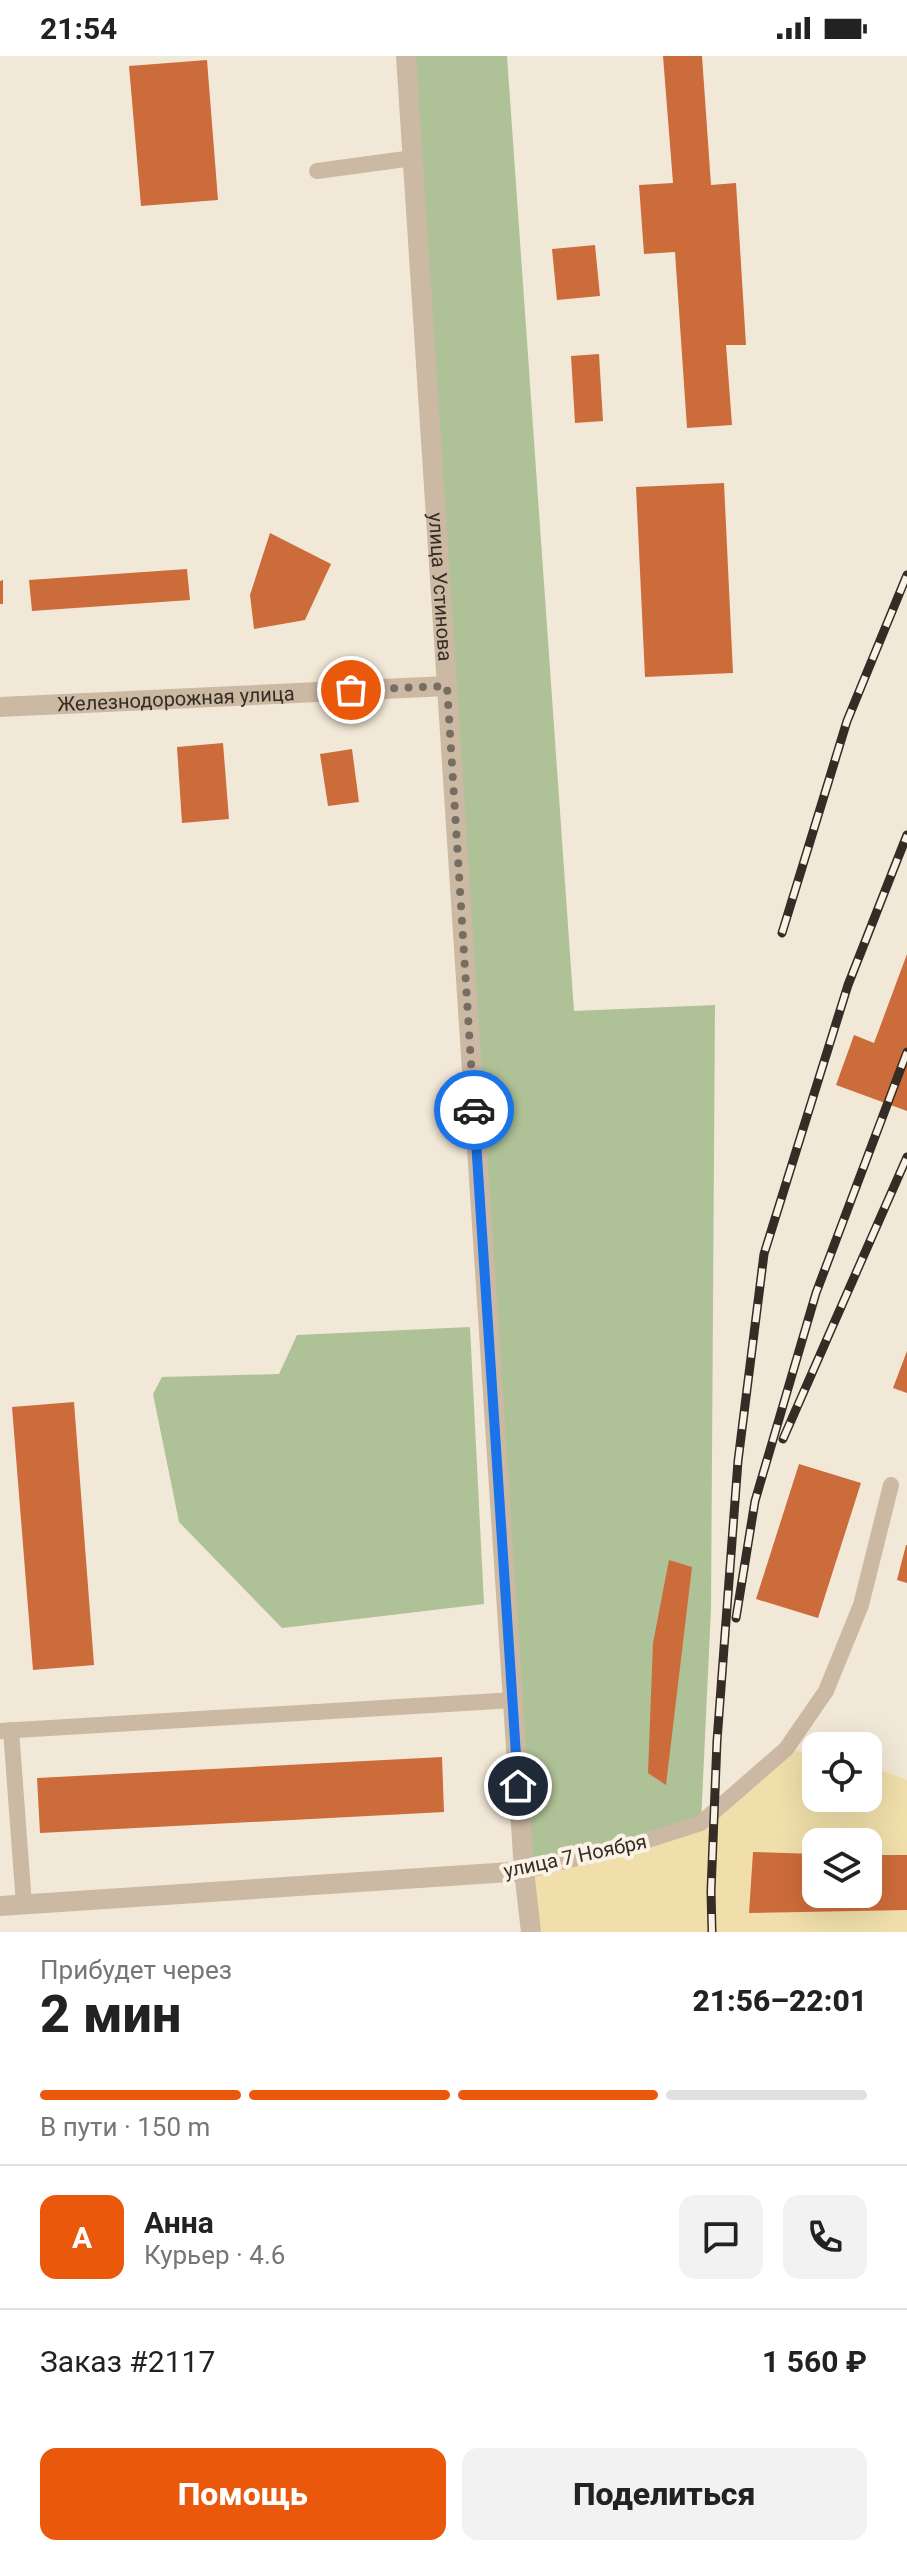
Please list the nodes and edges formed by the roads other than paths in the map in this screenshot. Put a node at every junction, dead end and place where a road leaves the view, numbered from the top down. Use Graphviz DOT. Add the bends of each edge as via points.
graph roads {
  1 [pos="406,56"];
  2 [pos="413,158"];
  3 [pos="317,171"];
  4 [pos="447,686"];
  5 [pos="0,707"];
  6 [pos="891,1485"];
  7 [pos="513,1700"];
  8 [pos="5,1731"];
  9 [pos="524,1871"];
  10 [pos="24,1905"];
  11 [pos="0,1906"];
  12 [pos="531,1932"];
  1 -- 2 [label="street, улица Устинова"];
  2 -- 3 [label="lane"];
  2 -- 4 [label="street, улица Устинова"];
  4 -- 5 [label="street, Железнодорожная улица"];
  4 -- 7 [label="street, улица Устинова"];
  6 -- 9 [label="lane, улица 7 Ноября" via="861,1605 826,1691 786,1749 701,1823"];
  7 -- 8 [label="lane"];
  7 -- 9 [label="street, улица Устинова"];
  8 -- 10 [label="lane"];
  9 -- 10 [label="street, улица 7 Ноября"];
  9 -- 12 [label="street, улица Устинова"];
  10 -- 11 [label="street, улица 7 Ноября"];
}
